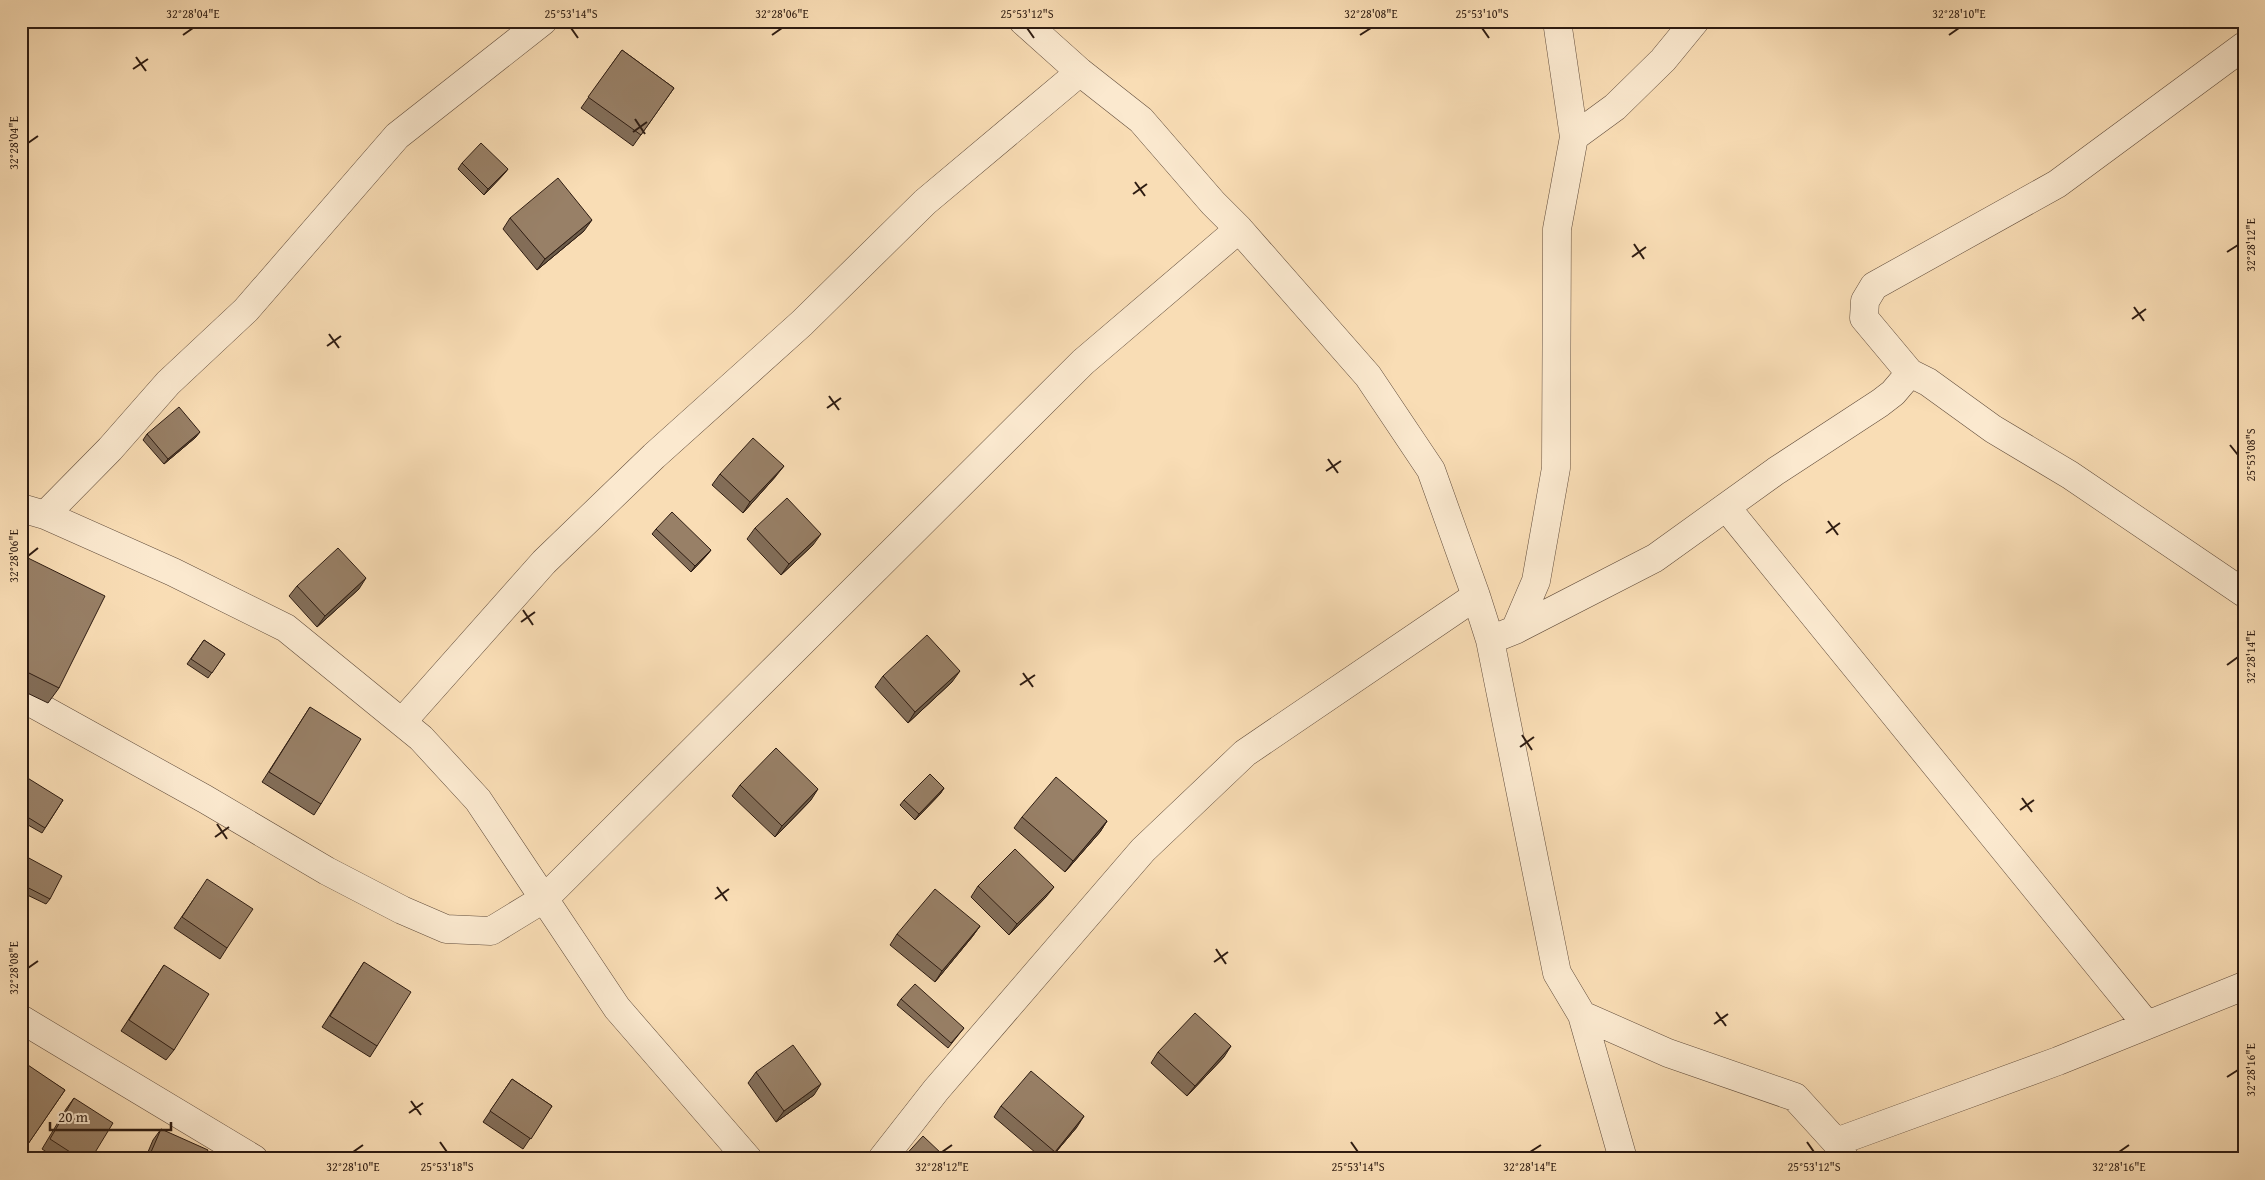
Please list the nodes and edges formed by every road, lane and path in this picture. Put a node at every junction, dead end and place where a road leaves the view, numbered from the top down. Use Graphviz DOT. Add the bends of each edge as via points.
graph roads {
  1 [pos="543,21"];
  2 [pos="1023,21"];
  3 [pos="1556,21"];
  4 [pos="1695,21"];
  5 [pos="2244,46"];
  6 [pos="1080,72"];
  7 [pos="1574,137"];
  8 [pos="1239,229"];
  9 [pos="1910,372"];
  10 [pos="1726,507"];
  11 [pos="33,512"];
  12 [pos="2244,593"];
  13 [pos="1476,596"];
  14 [pos="1515,630"];
  15 [pos="1490,640"];
  16 [pos="21,697"];
  17 [pos="402,722"];
  18 [pos="545,898"];
  19 [pos="2244,986"];
  20 [pos="1582,1015"];
  21 [pos="21,1019"];
  22 [pos="2147,1025"];
  23 [pos="1841,1150"];
  24 [pos="254,1159"];
  25 [pos="748,1159"];
  26 [pos="882,1159"];
  27 [pos="1623,1159"];
  1 -- 11 [label="street" via="397,136 246,310 168,383 110,449"];
  2 -- 6 [label="street"];
  3 -- 7 [label="street"];
  4 -- 7 [label="street" via="1663,60 1615,107"];
  5 -- 9 [label="street" via="2057,184 1874,286 1864,301 1864,318"];
  6 -- 8 [label="street" via="1141,120"];
  6 -- 17 [label="street" via="925,202 802,322 654,456 544,562"];
  7 -- 14 [label="street" via="1557,229 1556,468 1536,582"];
  8 -- 13 [label="street" via="1368,376 1431,470"];
  8 -- 18 [label="street" via="1083,362"];
  9 -- 10 [label="street" via="1880,403"];
  9 -- 12 [label="street"];
  10 -- 14 [label="street" via="1655,558"];
  10 -- 22 [label="street"];
  11 -- 17 [label="street" via="173,572 286,628"];
  13 -- 15 [label="street"];
  13 -- 26 [label="street" via="1245,753 1143,850 936,1090"];
  14 -- 15 [label="street"];
  15 -- 20 [label="street" via="1556,974"];
  16 -- 18 [label="street" via="327,871 446,929 492,931"];
  17 -- 18 [label="street" via="478,800"];
  18 -- 25 [label="street" via="617,1008"];
  19 -- 22 [label="street"];
  20 -- 23 [label="street" via="1668,1053 1795,1097"];
  20 -- 27 [label="street"];
  21 -- 24 [label="street"];
  22 -- 23 [label="street"];
}
